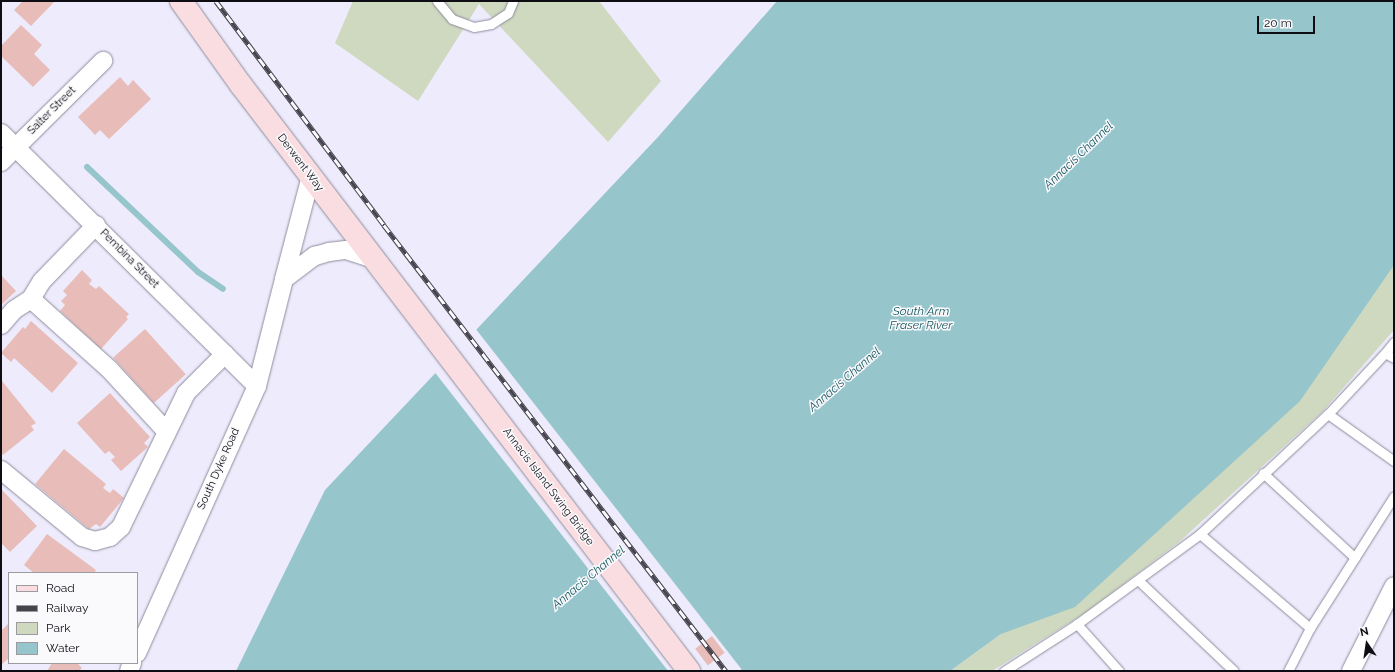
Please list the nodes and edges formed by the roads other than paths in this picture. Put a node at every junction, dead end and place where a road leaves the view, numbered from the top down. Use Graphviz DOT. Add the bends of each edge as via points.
graph roads {
  1 [pos="181,1"];
  2 [pos="437,1"];
  3 [pos="513,1"];
  4 [pos="103,61"];
  5 [pos="1,133"];
  6 [pos="16,147"];
  7 [pos="1,162"];
  8 [pos="311,176"];
  9 [pos="96,225"];
  10 [pos="374,259"];
  11 [pos="284,280"];
  12 [pos="31,299"];
  13 [pos="422,322"];
  14 [pos="1,324"];
  15 [pos="1394,342"];
  16 [pos="1385,353"];
  17 [pos="225,354"];
  18 [pos="1394,358"];
  19 [pos="257,386"];
  20 [pos="1328,414"];
  21 [pos="167,432"];
  22 [pos="1394,461"];
  23 [pos="1,470"];
  24 [pos="1263,473"];
  25 [pos="1394,496"];
  26 [pos="1200,534"];
  27 [pos="1355,558"];
  28 [pos="1138,580"];
  29 [pos="1394,586"];
  30 [pos="1077,624"];
  31 [pos="1310,628"];
  32 [pos="138,651"];
  33 [pos="1010,669"];
  34 [pos="689,671"];
  35 [pos="1119,671"];
  36 [pos="1234,671"];
  37 [pos="1288,671"];
  38 [pos="1351,671"];
  1 -- 8 [label="main road, Derwent Way" via="204,37"];
  2 -- 3 [label="lane" via="452,19 474,27 491,24 508,13"];
  4 -- 6 [label="street, Salter Street"];
  5 -- 6 [label="street, Pembina Street"];
  6 -- 7 [label="street, Salter Street"];
  6 -- 9 [label="street, Pembina Street"];
  8 -- 10 [label="main road, Derwent Way"];
  8 -- 11 [label="street, South Dyke Road"];
  9 -- 12 [label="street" via="42,280"];
  9 -- 17 [label="street, Pembina Street"];
  10 -- 11 [label="street" via="346,250 329,252 315,256"];
  10 -- 13 [label="main road, Derwent Way"];
  11 -- 19 [label="street, South Dyke Road"];
  12 -- 14 [label="street" via="14,310"];
  12 -- 21 [label="street" via="110,370"];
  13 -- 34 [label="main road, Annacis Island Swing Bridge"];
  15 -- 16 [label="lane"];
  16 -- 18 [label="lane"];
  16 -- 20 [label="lane"];
  17 -- 19 [label="street, Pembina Street"];
  17 -- 21 [label="street" via="186,393"];
  19 -- 32 [label="street, South Dyke Road"];
  20 -- 22 [label="lane"];
  20 -- 24 [label="lane"];
  21 -- 23 [label="street" via="121,527 110,537 95,541 82,538"];
  24 -- 26 [label="lane"];
  24 -- 27 [label="lane"];
  25 -- 27 [label="lane"];
  26 -- 28 [label="lane"];
  26 -- 31 [label="lane"];
  27 -- 31 [label="lane"];
  28 -- 30 [label="lane"];
  28 -- 36 [label="lane"];
  29 -- 38 [label="street"];
  30 -- 33 [label="lane"];
  30 -- 35 [label="lane"];
  31 -- 37 [label="lane"];
}
